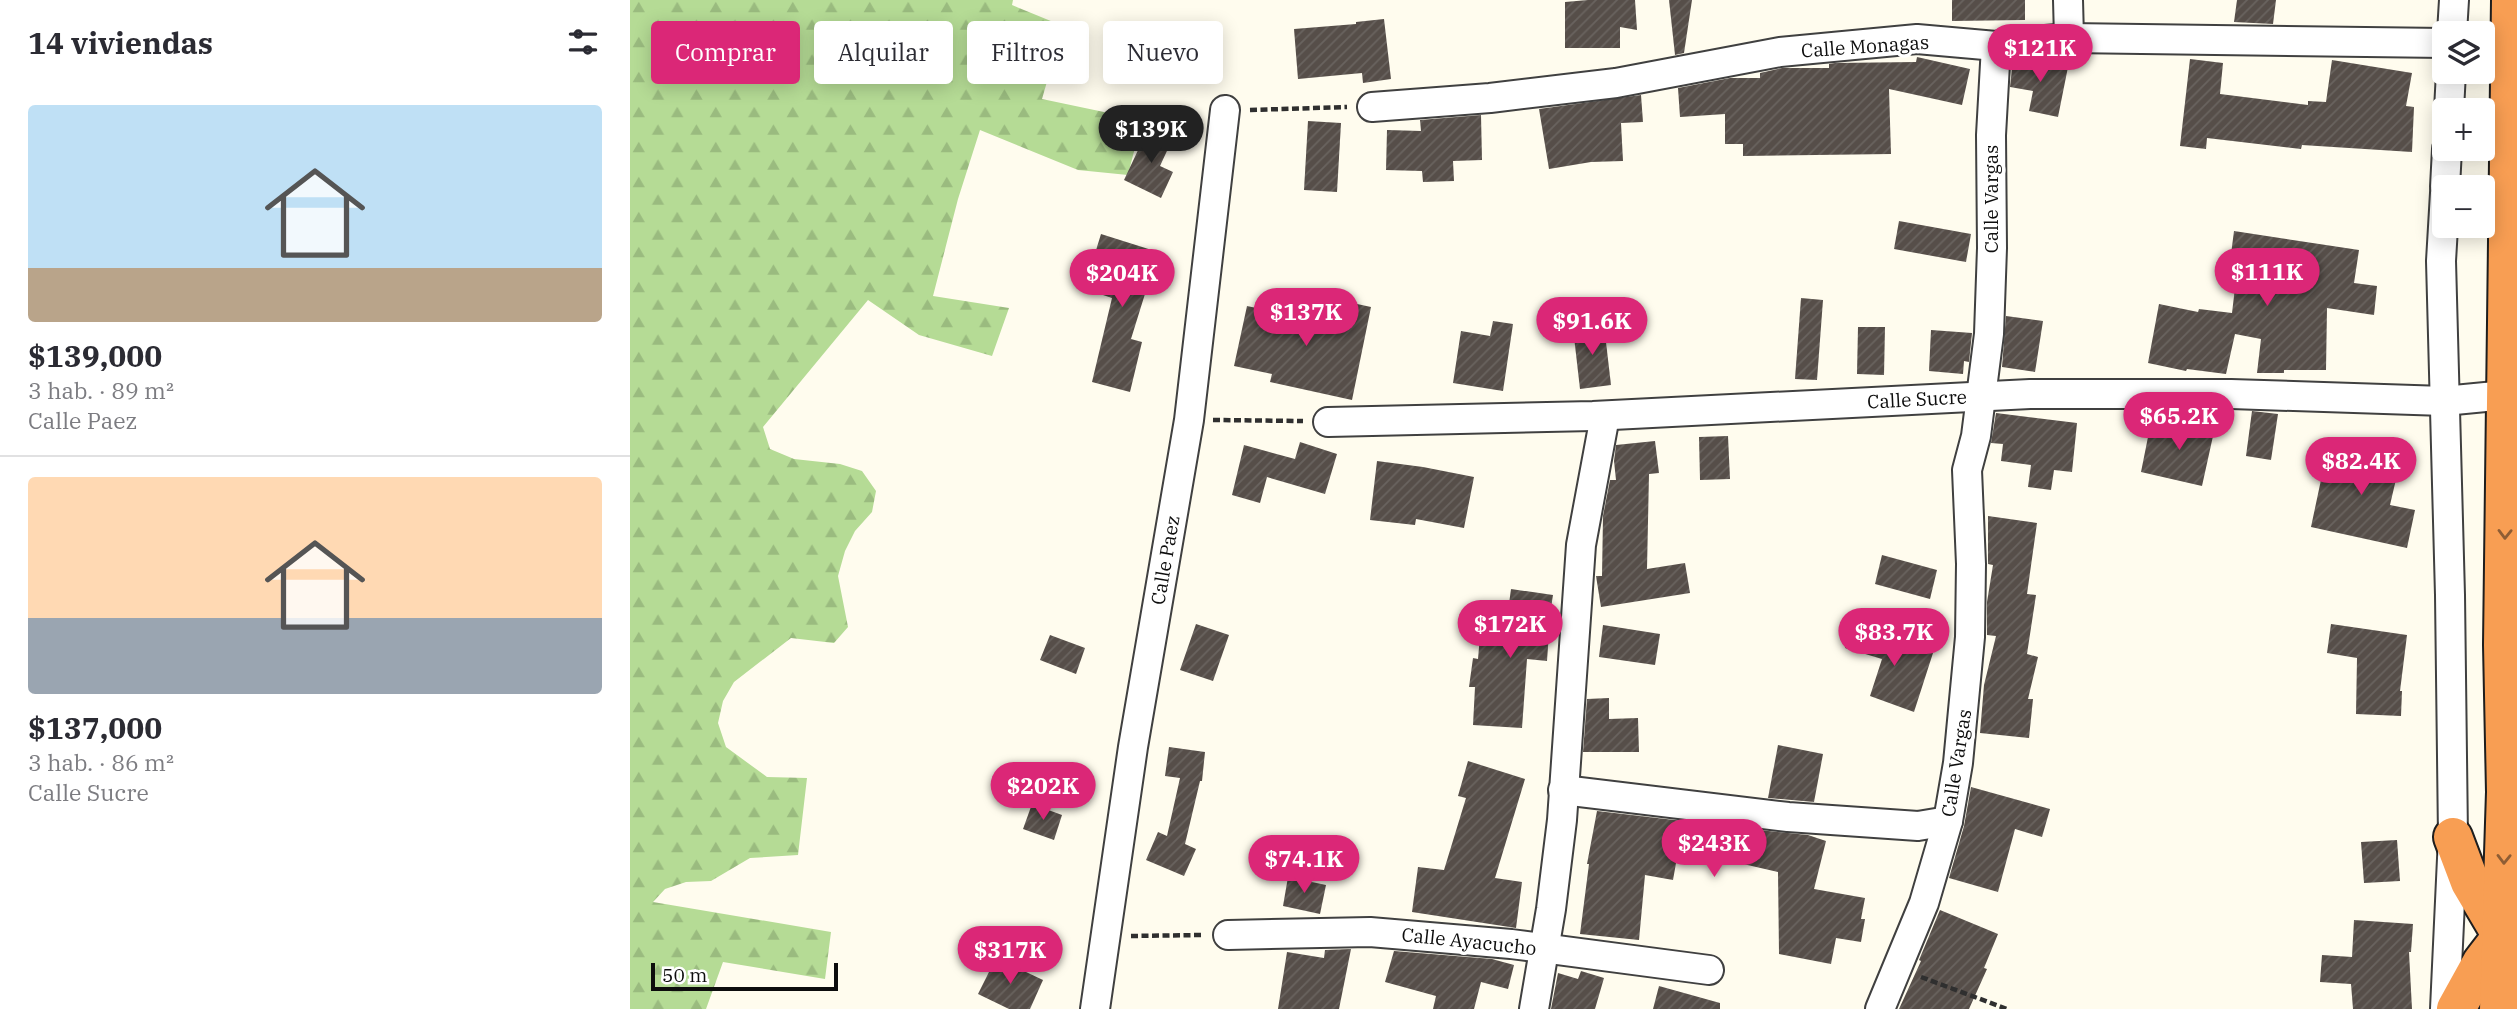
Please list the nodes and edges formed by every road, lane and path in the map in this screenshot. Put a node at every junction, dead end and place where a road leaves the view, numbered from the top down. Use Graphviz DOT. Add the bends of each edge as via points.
graph roads {
  1 [pos="2068,0"];
  2 [pos="2454,0"];
  3 [pos="2511,0"];
  4 [pos="2453,21"];
  5 [pos="2069,38"];
  6 [pos="2432,43"];
  7 [pos="2497,44"];
  8 [pos="1996,46"];
  9 [pos="1372,107"];
  10 [pos="1225,110"];
  11 [pos="2442,238"];
  12 [pos="2506,395"];
  13 [pos="1981,396"];
  14 [pos="2444,401"];
  15 [pos="1605,416"];
  16 [pos="1189,420"];
  17 [pos="1328,422"];
  18 [pos="1563,790"];
  19 [pos="1948,821"];
  20 [pos="2453,836"];
  21 [pos="1228,935"];
  22 [pos="1106,936"];
  23 [pos="2502,936"];
  24 [pos="1545,949"];
  25 [pos="1897,968"];
  26 [pos="1710,970"];
  27 [pos="1095,1009"];
  28 [pos="1534,1009"];
  29 [pos="1880,1009"];
  30 [pos="2007,1009"];
  31 [pos="2445,1009"];
  32 [pos="2456,1009"];
  33 [pos="2499,1009"];
  1 -- 5 [label="street"];
  2 -- 4 [label="street"];
  3 -- 7 [label="highway"];
  5 -- 6 [label="street, Calle Monagas"];
  5 -- 8 [label="street, Calle Monagas"];
  7 -- 12 [label="highway"];
  8 -- 9 [label="street, Calle Monagas" via="1917,39 1780,52 1616,83"];
  8 -- 13 [label="street, Calle Vargas" via="1989,334"];
  9 -- 10 [label="path"];
  10 -- 16 [label="street, Calle Paez"];
  11 -- 14 [label="street"];
  12 -- 14 [label="street, Calle Sucre"];
  12 -- 23 [label="highway, one-way"];
  13 -- 14 [label="street, Calle Sucre" via="2231,394"];
  13 -- 15 [label="street, Calle Sucre"];
  13 -- 19 [label="street, Calle Vargas" via="1967,470 1970,637"];
  14 -- 20 [label="street"];
  15 -- 17 [label="street, Calle Sucre"];
  15 -- 18 [label="street" via="1581,545"];
  16 -- 17 [label="path"];
  16 -- 22 [label="street, Calle Paez"];
  18 -- 19 [label="street" via="1788,817 1918,826"];
  18 -- 24 [label="street"];
  19 -- 25 [label="street, Calle Vargas" via="1924,903"];
  20 -- 23 [label="highway" via="2470,882"];
  20 -- 31 [label="street"];
  21 -- 22 [label="path"];
  21 -- 24 [label="street, Calle Ayacucho" via="1370,932"];
  22 -- 27 [label="street, Calle Paez"];
  23 -- 32 [label="highway"];
  23 -- 33 [label="highway"];
  24 -- 26 [label="street, Calle Ayacucho"];
  24 -- 28 [label="street"];
  25 -- 29 [label="street, Calle Vargas"];
  25 -- 30 [label="path"];
}
